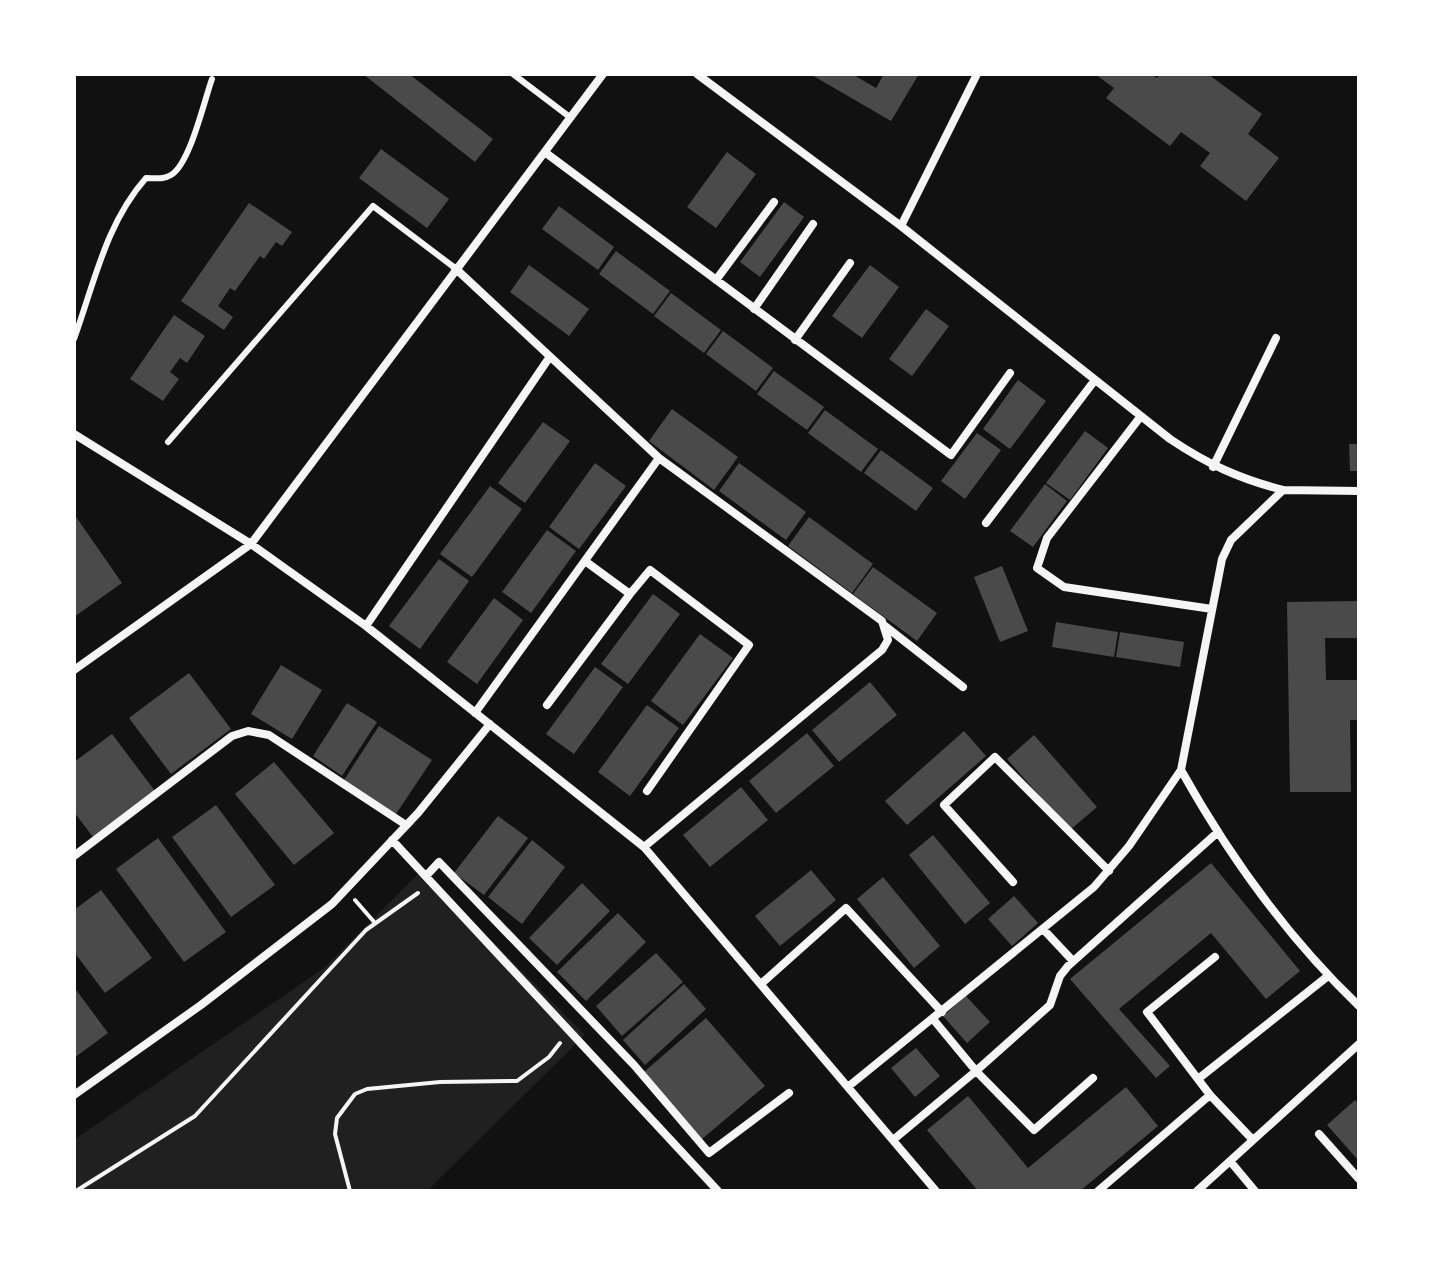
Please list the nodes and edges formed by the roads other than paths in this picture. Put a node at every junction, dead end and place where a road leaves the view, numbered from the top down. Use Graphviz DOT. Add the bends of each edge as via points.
graph roads {
  1 [pos="513,74"];
  2 [pos="603,74"];
  3 [pos="697,74"];
  4 [pos="977,74"];
  5 [pos="212,79"];
  6 [pos="571,118"];
  7 [pos="546,153"];
  8 [pos="774,202"];
  9 [pos="813,224"];
  10 [pos="901,226"];
  11 [pos="850,263"];
  12 [pos="455,268"];
  13 [pos="716,280"];
  14 [pos="754,309"];
  15 [pos="1276,338"];
  16 [pos="74,339"];
  17 [pos="795,340"];
  18 [pos="549,358"];
  19 [pos="1010,373"];
  20 [pos="1095,380"];
  21 [pos="1141,416"];
  22 [pos="74,434"];
  23 [pos="168,442"];
  24 [pos="659,458"];
  25 [pos="1213,467"];
  26 [pos="1283,490"];
  27 [pos="1359,491"];
  28 [pos="986,523"];
  29 [pos="251,544"];
  30 [pos="585,561"];
  31 [pos="630,594"];
  32 [pos="1212,609"];
  33 [pos="884,625"];
  34 [pos="366,626"];
  35 [pos="74,670"];
  36 [pos="963,687"];
  37 [pos="547,705"];
  38 [pos="475,713"];
  39 [pos="490,724"];
  40 [pos="1181,770"];
  41 [pos="647,791"];
  42 [pos="406,825"];
  43 [pos="1218,832"];
  44 [pos="392,840"];
  45 [pos="644,847"];
  46 [pos="74,856"];
  47 [pos="1109,871"];
  48 [pos="426,876"];
  49 [pos="1013,882"];
  50 [pos="1043,929"];
  51 [pos="1215,957"];
  52 [pos="1073,961"];
  53 [pos="1328,976"];
  54 [pos="762,983"];
  55 [pos="1359,1006"];
  56 [pos="942,1012"];
  57 [pos="933,1019"];
  58 [pos="1359,1044"];
  59 [pos="976,1071"];
  60 [pos="1093,1078"];
  61 [pos="1198,1079"];
  62 [pos="849,1086"];
  63 [pos="789,1093"];
  64 [pos="74,1095"];
  65 [pos="1210,1095"];
  66 [pos="1319,1134"];
  67 [pos="893,1140"];
  68 [pos="1253,1140"];
  69 [pos="1230,1161"];
  70 [pos="1359,1179"];
  71 [pos="718,1191"];
  72 [pos="936,1191"];
  73 [pos="1098,1191"];
  74 [pos="1197,1191"];
  75 [pos="1255,1191"];
  1 -- 6 [label="lane"];
  2 -- 6 [label="street"];
  3 -- 10 [label="street"];
  4 -- 10 [label="street"];
  5 -- 16 [label="lane" via="175,173 146,178 123,209 99,260"];
  6 -- 7 [label="street"];
  7 -- 12 [label="street"];
  7 -- 13 [label="street"];
  8 -- 13 [label="street"];
  9 -- 14 [label="street"];
  10 -- 20 [label="street"];
  11 -- 17 [label="street"];
  12 -- 18 [label="street"];
  12 -- 23 [label="lane" via="373,206"];
  12 -- 29 [label="street"];
  13 -- 14 [label="street"];
  14 -- 17 [label="street"];
  15 -- 25 [label="street"];
  17 -- 19 [label="street" via="951,455"];
  18 -- 24 [label="street"];
  18 -- 34 [label="street"];
  20 -- 21 [label="street"];
  20 -- 28 [label="street"];
  21 -- 25 [label="street"];
  21 -- 32 [label="street" via="1047,538 1037,568 1064,587"];
  22 -- 29 [label="street"];
  24 -- 30 [label="street"];
  24 -- 33 [label="street"];
  25 -- 26 [label="street"];
  26 -- 27 [label="street"];
  26 -- 32 [label="street" via="1231,540"];
  29 -- 34 [label="street"];
  29 -- 35 [label="street"];
  30 -- 31 [label="street"];
  30 -- 38 [label="street"];
  31 -- 37 [label="street"];
  31 -- 41 [label="street" via="650,570 749,645"];
  32 -- 40 [label="street"];
  33 -- 36 [label="street"];
  33 -- 45 [label="street" via="888,640 882,650"];
  34 -- 38 [label="street"];
  38 -- 39 [label="street"];
  39 -- 42 [label="street"];
  39 -- 45 [label="street"];
  40 -- 43 [label="street"];
  40 -- 47 [label="street"];
  42 -- 44 [label="street"];
  42 -- 46 [label="street" via="269,735 248,731 232,736"];
  43 -- 52 [label="street"];
  43 -- 53 [label="street"];
  44 -- 48 [label="street"];
  44 -- 64 [label="street" via="332,904"];
  45 -- 54 [label="street"];
  47 -- 49 [label="street" via="995,757 944,805"];
  47 -- 50 [label="street"];
  48 -- 63 [label="street" via="439,862 634,1065 709,1153"];
  48 -- 71 [label="street"];
  50 -- 52 [label="street"];
  50 -- 56 [label="street"];
  51 -- 61 [label="street" via="1147,1012"];
  52 -- 59 [label="street" via="1060,976 1050,1005"];
  53 -- 55 [label="street"];
  53 -- 61 [label="street"];
  54 -- 56 [label="street" via="846,908"];
  54 -- 62 [label="street"];
  56 -- 57 [label="street"];
  57 -- 59 [label="street"];
  57 -- 62 [label="street"];
  58 -- 68 [label="street"];
  59 -- 60 [label="street" via="1034,1130"];
  59 -- 67 [label="street"];
  61 -- 65 [label="street"];
  62 -- 67 [label="street"];
  65 -- 68 [label="street"];
  65 -- 73 [label="street"];
  66 -- 70 [label="street"];
  67 -- 72 [label="street"];
  68 -- 69 [label="street"];
  69 -- 74 [label="street"];
  69 -- 75 [label="street"];
}
